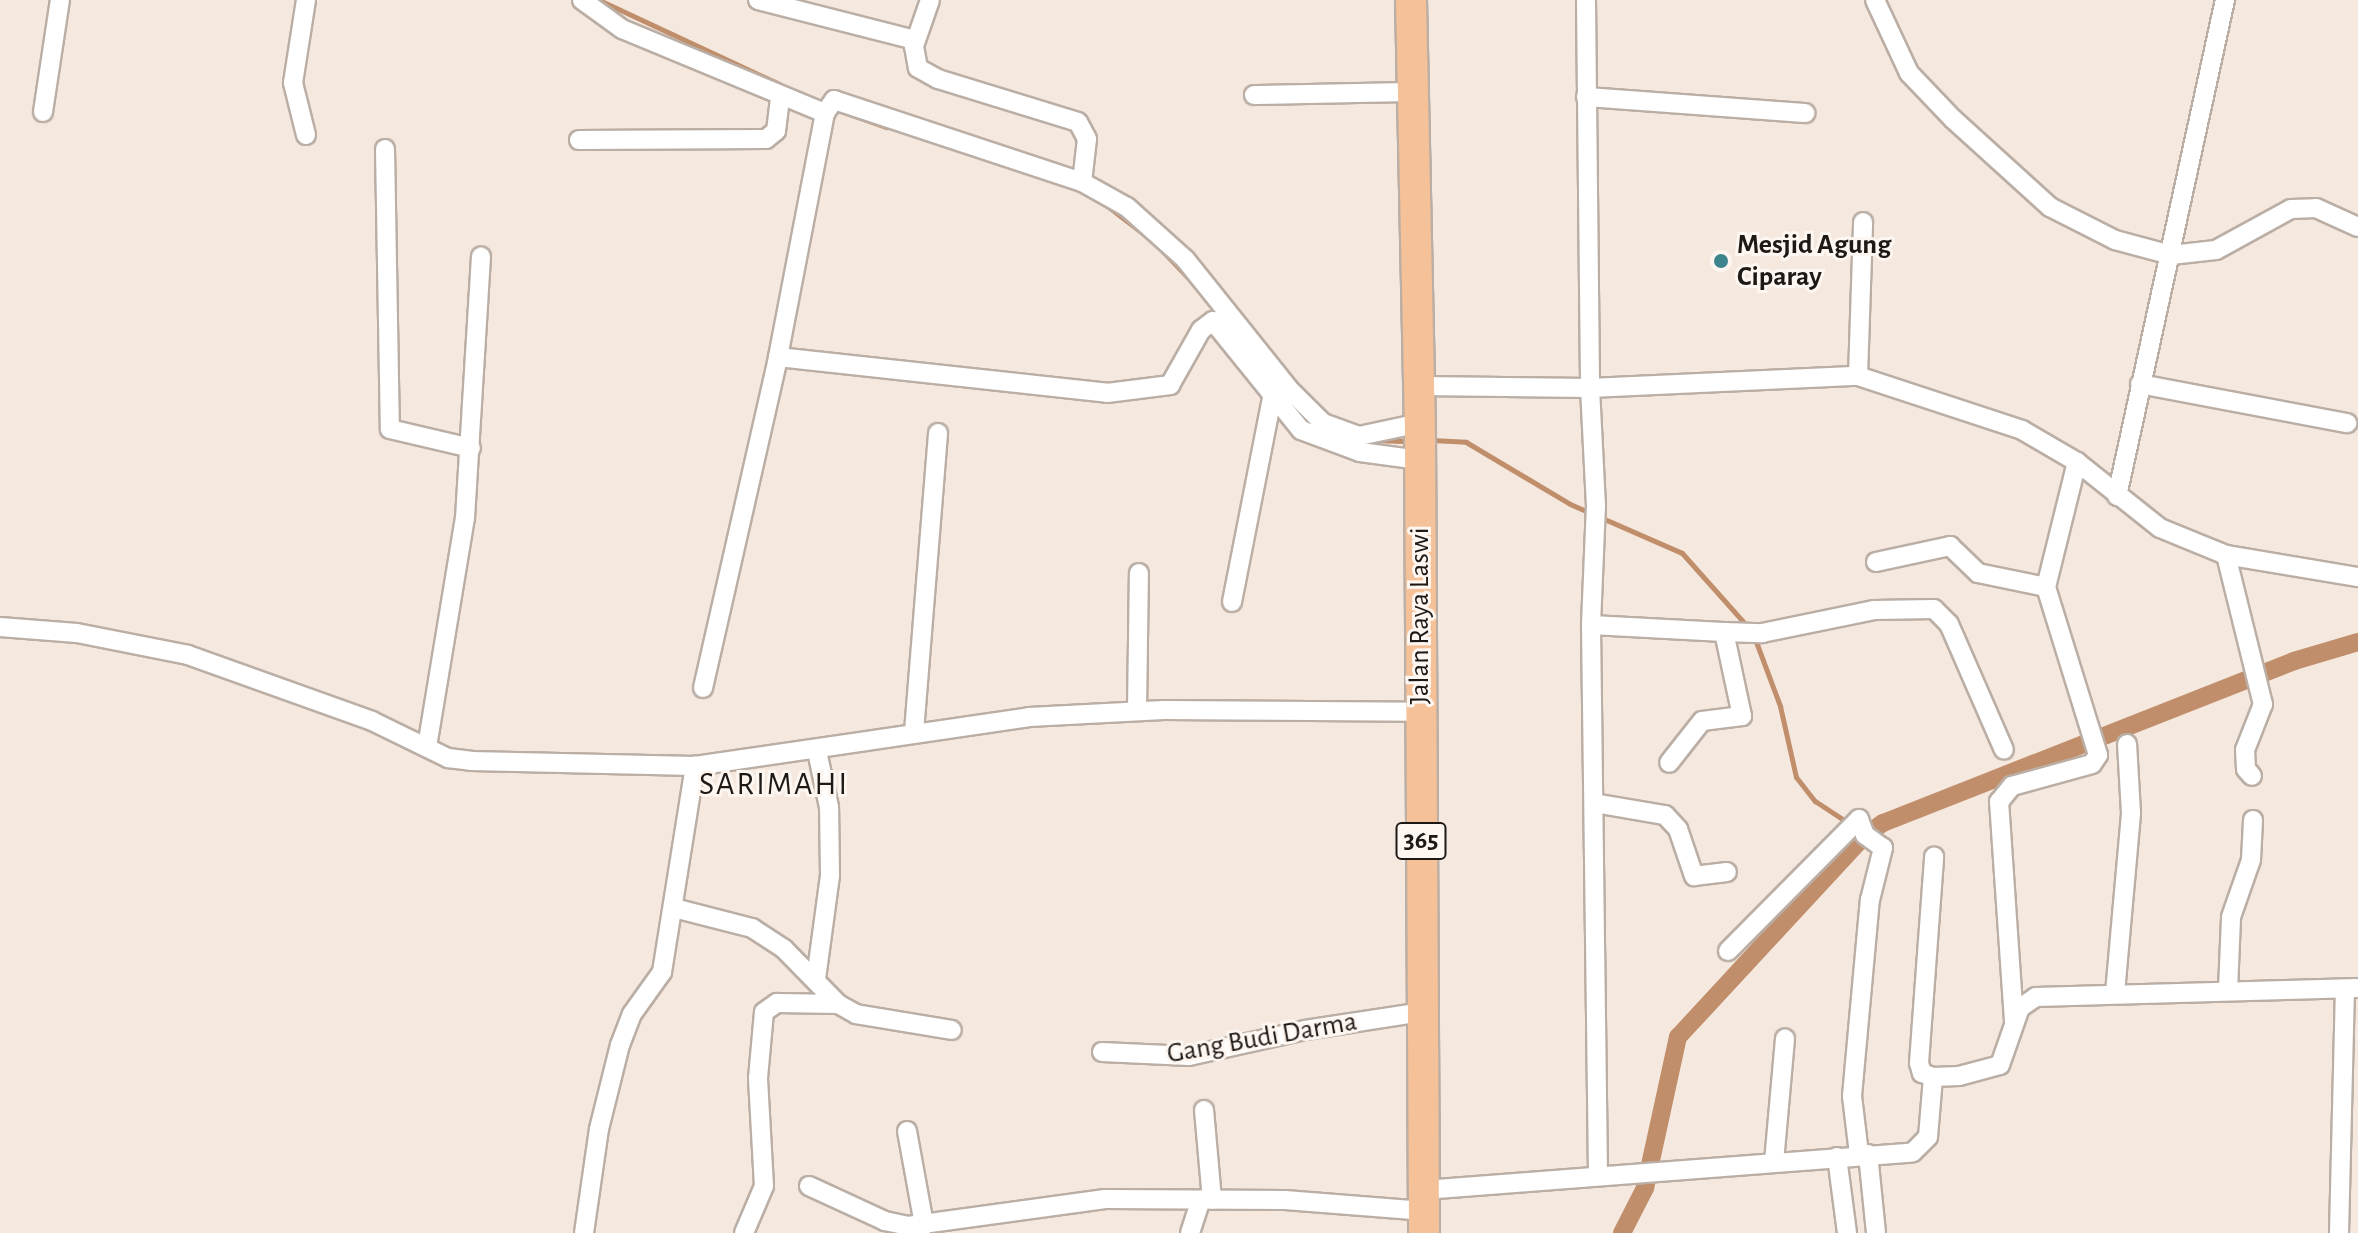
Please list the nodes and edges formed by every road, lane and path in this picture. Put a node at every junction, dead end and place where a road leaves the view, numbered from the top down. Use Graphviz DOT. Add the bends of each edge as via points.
graph roads {
  1 [pos="60,0"];
  2 [pos="306,0"];
  3 [pos="582,0"];
  4 [pos="758,0"];
  5 [pos="930,0"];
  6 [pos="1411,0"];
  7 [pos="1586,0"];
  8 [pos="1875,0"];
  9 [pos="2225,0"];
  10 [pos="826,8"];
  11 [pos="915,40"];
  12 [pos="1412,92"];
  13 [pos="1254,95"];
  14 [pos="780,96"];
  15 [pos="1586,97"];
  16 [pos="828,110"];
  17 [pos="43,112"];
  18 [pos="1805,113"];
  19 [pos="306,135"];
  20 [pos="579,140"];
  21 [pos="385,149"];
  22 [pos="1082,182"];
  23 [pos="1863,222"];
  24 [pos="2358,227"];
  25 [pos="2171,255"];
  26 [pos="481,256"];
  27 [pos="1226,319"];
  28 [pos="778,357"];
  29 [pos="1858,376"];
  30 [pos="2140,384"];
  31 [pos="1419,386"];
  32 [pos="1590,388"];
  33 [pos="1272,399"];
  34 [pos="1296,413"];
  35 [pos="2347,423"];
  36 [pos="938,433"];
  37 [pos="1420,442"];
  38 [pos="471,448"];
  39 [pos="2077,462"];
  40 [pos="2117,496"];
  41 [pos="2226,555"];
  42 [pos="1876,562"];
  43 [pos="1139,573"];
  44 [pos="2358,577"];
  45 [pos="2046,587"];
  46 [pos="1232,602"];
  47 [pos="1591,625"];
  48 [pos="0,627"];
  49 [pos="1724,632"];
  50 [pos="703,688"];
  51 [pos="1137,711"];
  52 [pos="1420,712"];
  53 [pos="914,732"];
  54 [pos="2127,744"];
  55 [pos="427,747"];
  56 [pos="2004,750"];
  57 [pos="817,751"];
  58 [pos="1669,763"];
  59 [pos="695,766"];
  60 [pos="2252,776"];
  61 [pos="1594,803"];
  62 [pos="2253,820"];
  63 [pos="1934,857"];
  64 [pos="1727,872"];
  65 [pos="674,908"];
  66 [pos="1728,951"];
  67 [pos="816,979"];
  68 [pos="2351,989"];
  69 [pos="2228,990"];
  70 [pos="2115,993"];
  71 [pos="838,1004"];
  72 [pos="1422,1012"];
  73 [pos="2014,1021"];
  74 [pos="952,1030"];
  75 [pos="1785,1038"];
  76 [pos="1102,1052"];
  77 [pos="1933,1077"];
  78 [pos="1204,1110"];
  79 [pos="907,1131"];
  80 [pos="1852,1156"];
  81 [pos="1774,1162"];
  82 [pos="1598,1173"];
  83 [pos="809,1186"];
  84 [pos="1207,1200"];
  85 [pos="1424,1211"];
  86 [pos="2358,1215"];
  87 [pos="2339,1224"];
  88 [pos="924,1225"];
  89 [pos="584,1233"];
  90 [pos="744,1233"];
  91 [pos="1190,1233"];
  92 [pos="1847,1233"];
  93 [pos="1876,1233"];
  1 -- 17 [label="street"];
  2 -- 19 [label="street" via="293,83"];
  3 -- 14 [label="street" via="622,29"];
  4 -- 10 [label="street"];
  5 -- 11 [label="street"];
  6 -- 12 [label="main road, Jalan Raya Laswi / 365"];
  7 -- 15 [label="street"];
  8 -- 25 [label="street" via="1909,73 2050,207 2115,240"];
  9 -- 25 [label="street"];
  10 -- 11 [label="street"];
  11 -- 22 [label="street" via="916,62 926,74 1078,122 1087,139"];
  12 -- 13 [label="street"];
  12 -- 31 [label="main road, Jalan Raya Laswi / 365"];
  14 -- 16 [label="street"];
  14 -- 20 [label="street" via="776,131 766,139"];
  15 -- 18 [label="street"];
  15 -- 32 [label="street"];
  16 -- 22 [label="street" via="836,101"];
  16 -- 28 [label="street"];
  21 -- 38 [label="street" via="390,429"];
  22 -- 27 [label="street" via="1151,227"];
  23 -- 29 [label="street"];
  24 -- 25 [label="street" via="2316,208 2291,209 2216,250"];
  25 -- 30 [label="street"];
  26 -- 38 [label="street"];
  27 -- 28 [label="street" via="1203,327 1170,385 1107,393"];
  27 -- 33 [label="street"];
  27 -- 34 [label="street"];
  28 -- 50 [label="street"];
  29 -- 32 [label="street"];
  29 -- 39 [label="street" via="1987,416"];
  30 -- 35 [label="street"];
  30 -- 40 [label="street"];
  31 -- 32 [label="street"];
  31 -- 37 [label="main road, Jalan Raya Laswi / 365"];
  32 -- 47 [label="street" via="1596,505"];
  33 -- 34 [label="street"];
  33 -- 46 [label="street"];
  34 -- 37 [label="street" via="1347,434"];
  34 -- 37 [label="street" via="1334,444"];
  36 -- 53 [label="street"];
  37 -- 52 [label="main road, Jalan Raya Laswi / 365"];
  38 -- 55 [label="street"];
  39 -- 40 [label="street"];
  39 -- 45 [label="street"];
  40 -- 41 [label="street" via="2160,528"];
  41 -- 44 [label="street"];
  41 -- 60 [label="street" via="2263,704 2245,750"];
  42 -- 45 [label="street" via="1950,546 1978,573"];
  43 -- 51 [label="street"];
  45 -- 73 [label="street" via="2098,755 2092,764 2012,786 1999,802"];
  47 -- 49 [label="street"];
  47 -- 61 [label="street"];
  48 -- 55 [label="street" via="91,635 188,655 344,710"];
  49 -- 56 [label="street" via="1753,634 1874,610 1934,609 1949,624"];
  49 -- 58 [label="street" via="1742,716 1702,721"];
  51 -- 52 [label="street"];
  51 -- 53 [label="street" via="1029,717"];
  52 -- 72 [label="main road, Jalan Raya Laswi / 365"];
  53 -- 57 [label="street"];
  54 -- 70 [label="street" via="2131,813"];
  55 -- 59 [label="street" via="471,761"];
  57 -- 59 [label="street"];
  57 -- 67 [label="street" via="829,807 830,875"];
  59 -- 65 [label="street"];
  61 -- 64 [label="street" via="1665,815 1678,829 1694,876"];
  61 -- 82 [label="street"];
  62 -- 69 [label="street" via="2251,860 2231,917"];
  63 -- 77 [label="street" via="1919,1063 1922,1073"];
  65 -- 67 [label="street" via="752,928"];
  65 -- 89 [label="street" via="662,972 632,1014 617,1056 599,1129"];
  66 -- 80 [label="street" via="1859,819 1860,829 1883,848 1870,900 1852,1096"];
  67 -- 71 [label="street"];
  68 -- 69 [label="street"];
  68 -- 87 [label="street"];
  69 -- 70 [label="street"];
  70 -- 73 [label="street" via="2044,995 2025,1003"];
  71 -- 74 [label="street" via="871,1018"];
  71 -- 90 [label="street" via="777,1003 764,1012 758,1078 764,1186"];
  72 -- 76 [label="street, Gang Budi Darma" via="1305,1030 1189,1056"];
  72 -- 85 [label="main road, Jalan Raya Laswi / 365"];
  73 -- 77 [label="street" via="2000,1065"];
  75 -- 81 [label="street"];
  77 -- 80 [label="street" via="1931,1127 1924,1145 1905,1154"];
  78 -- 84 [label="street"];
  79 -- 88 [label="street"];
  80 -- 81 [label="street"];
  80 -- 92 [label="street"];
  80 -- 93 [label="street"];
  81 -- 82 [label="street"];
  82 -- 85 [label="street"];
  83 -- 88 [label="street" via="885,1221"];
  84 -- 85 [label="street"];
  84 -- 88 [label="street" via="1054,1203"];
  84 -- 91 [label="street"];
  86 -- 87 [label="street"];
}
